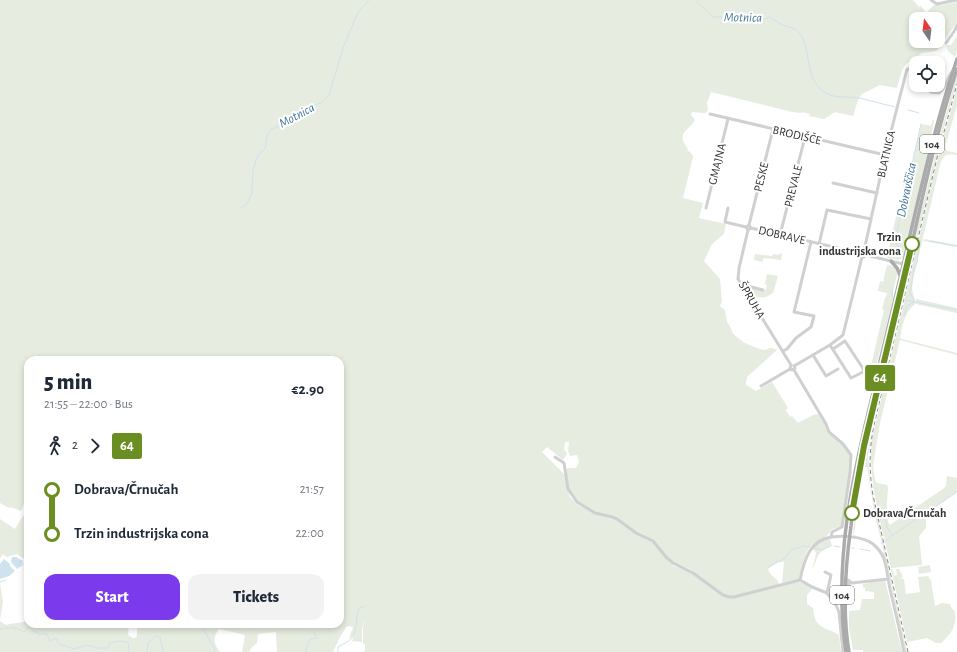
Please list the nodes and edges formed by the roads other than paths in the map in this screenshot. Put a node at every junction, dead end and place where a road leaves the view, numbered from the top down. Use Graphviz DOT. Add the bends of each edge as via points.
graph roads {
  1 [pos="931,0"];
  2 [pos="955,0"];
  3 [pos="957,26"];
  4 [pos="946,43"];
  5 [pos="957,59"];
  6 [pos="955,69"];
  7 [pos="909,70"];
  8 [pos="945,85"];
  9 [pos="710,114"];
  10 [pos="728,119"];
  11 [pos="773,129"];
  12 [pos="805,137"];
  13 [pos="885,155"];
  14 [pos="833,183"];
  15 [pos="877,193"];
  16 [pos="706,208"];
  17 [pos="728,208"];
  18 [pos="871,219"];
  19 [pos="749,227"];
  20 [pos="780,235"];
  21 [pos="811,242"];
  22 [pos="819,244"];
  23 [pos="864,251"];
  24 [pos="860,253"];
  25 [pos="864,256"];
  26 [pos="891,262"];
  27 [pos="905,265"];
  28 [pos="900,277"];
  29 [pos="740,284"];
  30 [pos="764,290"];
  31 [pos="830,345"];
  32 [pos="833,349"];
  33 [pos="783,352"];
  34 [pos="813,356"];
  35 [pos="792,367"];
  36 [pos="838,369"];
  37 [pos="761,386"];
  38 [pos="555,457"];
  39 [pos="855,482"];
  40 [pos="831,537"];
  41 [pos="847,537"];
  42 [pos="825,572"];
  43 [pos="888,579"];
  44 [pos="800,580"];
  45 [pos="827,593"];
  46 [pos="848,594"];
  47 [pos="844,652"];
  48 [pos="849,652"];
  49 [pos="904,652"];
  1 -- 2 [label="street" via="937,4"];
  3 -- 4 [label="street"];
  5 -- 6 [label="main road, 104"];
  6 -- 8 [label="street"];
  6 -- 27 [label="main road, 104" via="937,122"];
  7 -- 13 [label="street, BLATNICA" via="907,69"];
  9 -- 10 [label="street, BRODIŠČE"];
  10 -- 11 [label="street, BRODIŠČE"];
  10 -- 16 [label="street, GMAJNA"];
  11 -- 12 [label="street, BRODIŠČE"];
  11 -- 19 [label="street, PESKE"];
  12 -- 13 [label="street, BRODIŠČE"];
  12 -- 20 [label="street, PREVALE"];
  13 -- 15 [label="street, BLATNICA"];
  14 -- 15 [label="street"];
  15 -- 18 [label="street, BLATNICA"];
  17 -- 19 [label="street, DOBRAVE" via="725,222"];
  18 -- 22 [label="street" via="827,210"];
  18 -- 23 [label="street, BLATNICA"];
  19 -- 20 [label="street, DOBRAVE"];
  19 -- 29 [label="street, ŠPRUHA" via="738,274"];
  20 -- 21 [label="street, DOBRAVE"];
  21 -- 22 [label="street, DOBRAVE"];
  21 -- 33 [label="street" via="794,312 814,316 811,327"];
  22 -- 24 [label="street, DOBRAVE"];
  23 -- 24 [label="street"];
  23 -- 25 [label="street"];
  24 -- 25 [label="street"];
  25 -- 26 [label="street"];
  25 -- 31 [label="street" via="843,335"];
  26 -- 27 [label="street"];
  26 -- 28 [label="main road"];
  27 -- 28 [label="main road, 104"];
  27 -- 39 [label="main road, 104"];
  28 -- 39 [label="main road, 104"];
  29 -- 30 [label="street"];
  29 -- 33 [label="street, ŠPRUHA"];
  31 -- 32 [label="street"];
  31 -- 34 [label="street"];
  32 -- 32 [label="street" via="851,378 863,372 845,341"];
  33 -- 35 [label="street, ŠPRUHA"];
  34 -- 35 [label="street"];
  34 -- 36 [label="street" via="826,376"];
  35 -- 37 [label="street"];
  35 -- 40 [label="street, ŠPRUHA" via="829,432 851,455 842,527 832,532"];
  38 -- 44 [label="street" via="564,463 568,489 577,502 595,513 617,519 636,533 653,541 673,563 693,573 723,595 734,597"];
  39 -- 41 [label="main road, 104"];
  40 -- 41 [label="street"];
  40 -- 44 [label="street" via="809,550"];
  41 -- 43 [label="street" via="867,541 875,546 884,560"];
  41 -- 47 [label="main road, 104" via="842,573"];
  41 -- 48 [label="main road, 104" via="845,593"];
  42 -- 45 [label="street" via="831,575"];
  43 -- 46 [label="street" via="852,583 848,580"];
  43 -- 49 [label="street"];
  44 -- 45 [label="street"];
  45 -- 47 [label="street" via="839,612"];
}
